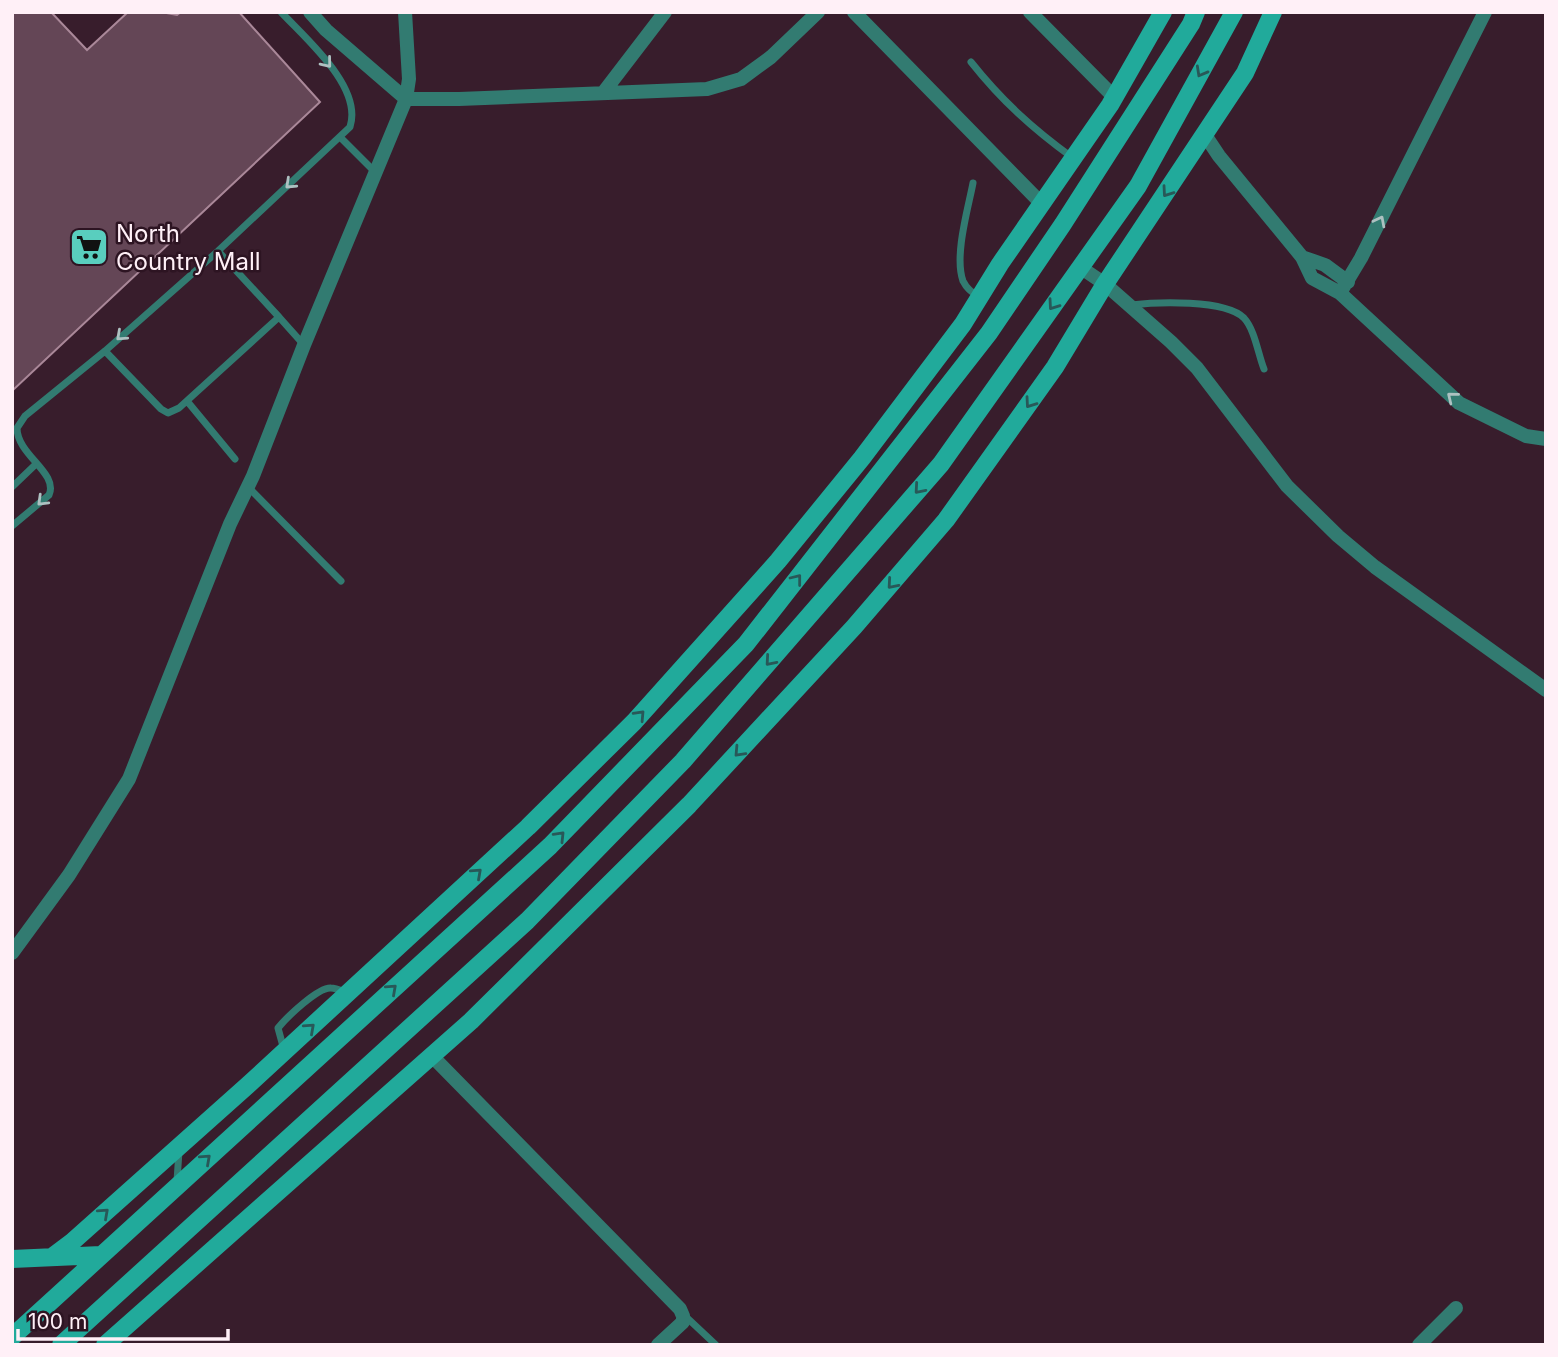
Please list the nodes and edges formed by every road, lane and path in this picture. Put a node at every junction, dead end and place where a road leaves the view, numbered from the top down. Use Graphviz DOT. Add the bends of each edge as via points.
graph roads {
  1 [pos="282,12"];
  2 [pos="310,12"];
  3 [pos="405,12"];
  4 [pos="665,12"];
  5 [pos="818,12"];
  6 [pos="854,12"];
  7 [pos="1030,12"];
  8 [pos="1163,12"];
  9 [pos="1196,12"];
  10 [pos="1234,12"];
  11 [pos="1273,12"];
  12 [pos="1485,12"];
  13 [pos="971,62"];
  14 [pos="603,93"];
  15 [pos="1115,98"];
  16 [pos="406,99"];
  17 [pos="1205,135"];
  18 [pos="340,137"];
  19 [pos="1074,159"];
  20 [pos="375,172"];
  21 [pos="973,183"];
  22 [pos="1042,204"];
  23 [pos="218,251"];
  24 [pos="1080,268"];
  25 [pos="1105,284"];
  26 [pos="1344,288"];
  27 [pos="979,297"];
  28 [pos="1128,305"];
  29 [pos="279,317"];
  30 [pos="304,345"];
  31 [pos="105,351"];
  32 [pos="1264,369"];
  33 [pos="187,401"];
  34 [pos="1546,439"];
  35 [pos="234,459"];
  36 [pos="36,464"];
  37 [pos="12,487"];
  38 [pos="248,487"];
  39 [pos="12,526"];
  40 [pos="341,581"];
  41 [pos="1546,691"];
  42 [pos="12,953"];
  43 [pos="431,1055"];
  44 [pos="180,1145"];
  45 [pos="177,1185"];
  46 [pos="209,1211"];
  47 [pos="230,1235"];
  48 [pos="101,1255"];
  49 [pos="52,1257"];
  50 [pos="12,1259"];
  51 [pos="1456,1308"];
  52 [pos="682,1313"];
  53 [pos="12,1337"];
  54 [pos="63,1344"];
  55 [pos="105,1345"];
  56 [pos="658,1345"];
  57 [pos="716,1345"];
  58 [pos="1419,1345"];
  1 -- 18 [label="lane, one-way" via="327,61 348,94 351,123"];
  2 -- 16 [label="street"];
  3 -- 16 [label="street"];
  4 -- 14 [label="street"];
  5 -- 14 [label="street" via="741,79 707,89"];
  6 -- 22 [label="street"];
  7 -- 15 [label="street"];
  8 -- 15 [label="main road"];
  45 -- 9 [label="main road, one-way" via="550,846 746,644 989,333 1120,138"];
  10 -- 24 [label="main road, one-way" via="1138,186"];
  11 -- 17 [label="main road" via="1245,73"];
  26 -- 12 [label="street, one-way"];
  13 -- 19 [label="lane" via="1024,122"];
  14 -- 16 [label="street"];
  15 -- 19 [label="main road"];
  16 -- 20 [label="street"];
  17 -- 25 [label="main road, one-way"];
  17 -- 26 [label="street" via="1303,257 1312,278"];
  18 -- 20 [label="lane"];
  18 -- 23 [label="lane, one-way"];
  19 -- 22 [label="main road"];
  20 -- 30 [label="street"];
  21 -- 27 [label="lane" via="960,258 963,280"];
  22 -- 27 [label="main road"];
  23 -- 29 [label="lane"];
  23 -- 31 [label="lane, one-way"];
  24 -- 25 [label="street"];
  24 -- 46 [label="main road, one-way" via="941,464 683,761 527,921"];
  25 -- 28 [label="street"];
  25 -- 43 [label="main road, one-way" via="1055,367 946,520 854,627 689,805"];
  34 -- 26 [label="street, one-way" via="1526,436 1459,403"];
  44 -- 27 [label="main road, one-way" via="528,827 634,722 830,498"];
  28 -- 32 [label="lane" via="1177,302 1238,314 1246,322"];
  28 -- 41 [label="street" via="1197,368 1287,486 1338,536"];
  29 -- 30 [label="lane"];
  29 -- 33 [label="lane"];
  30 -- 38 [label="street"];
  31 -- 33 [label="lane" via="164,412 175,411"];
  31 -- 36 [label="lane" via="20,423 19,443"];
  33 -- 35 [label="lane"];
  36 -- 37 [label="lane"];
  36 -- 39 [label="lane, one-way" via="52,484 49,495"];
  38 -- 40 [label="lane"];
  38 -- 42 [label="street" via="129,779 69,876"];
  43 -- 47 [label="main road"];
  43 -- 52 [label="street"];
  44 -- 45 [label="lane"];
  49 -- 44 [label="main road, one-way"];
  45 -- 48 [label="main road"];
  46 -- 47 [label="main road"];
  46 -- 54 [label="main road"];
  47 -- 55 [label="main road"];
  48 -- 49 [label="main road"];
  48 -- 53 [label="main road"];
  49 -- 50 [label="main road"];
  51 -- 58 [label="street"];
  52 -- 56 [label="street" via="683,1322"];
  52 -- 57 [label="lane"];
}
